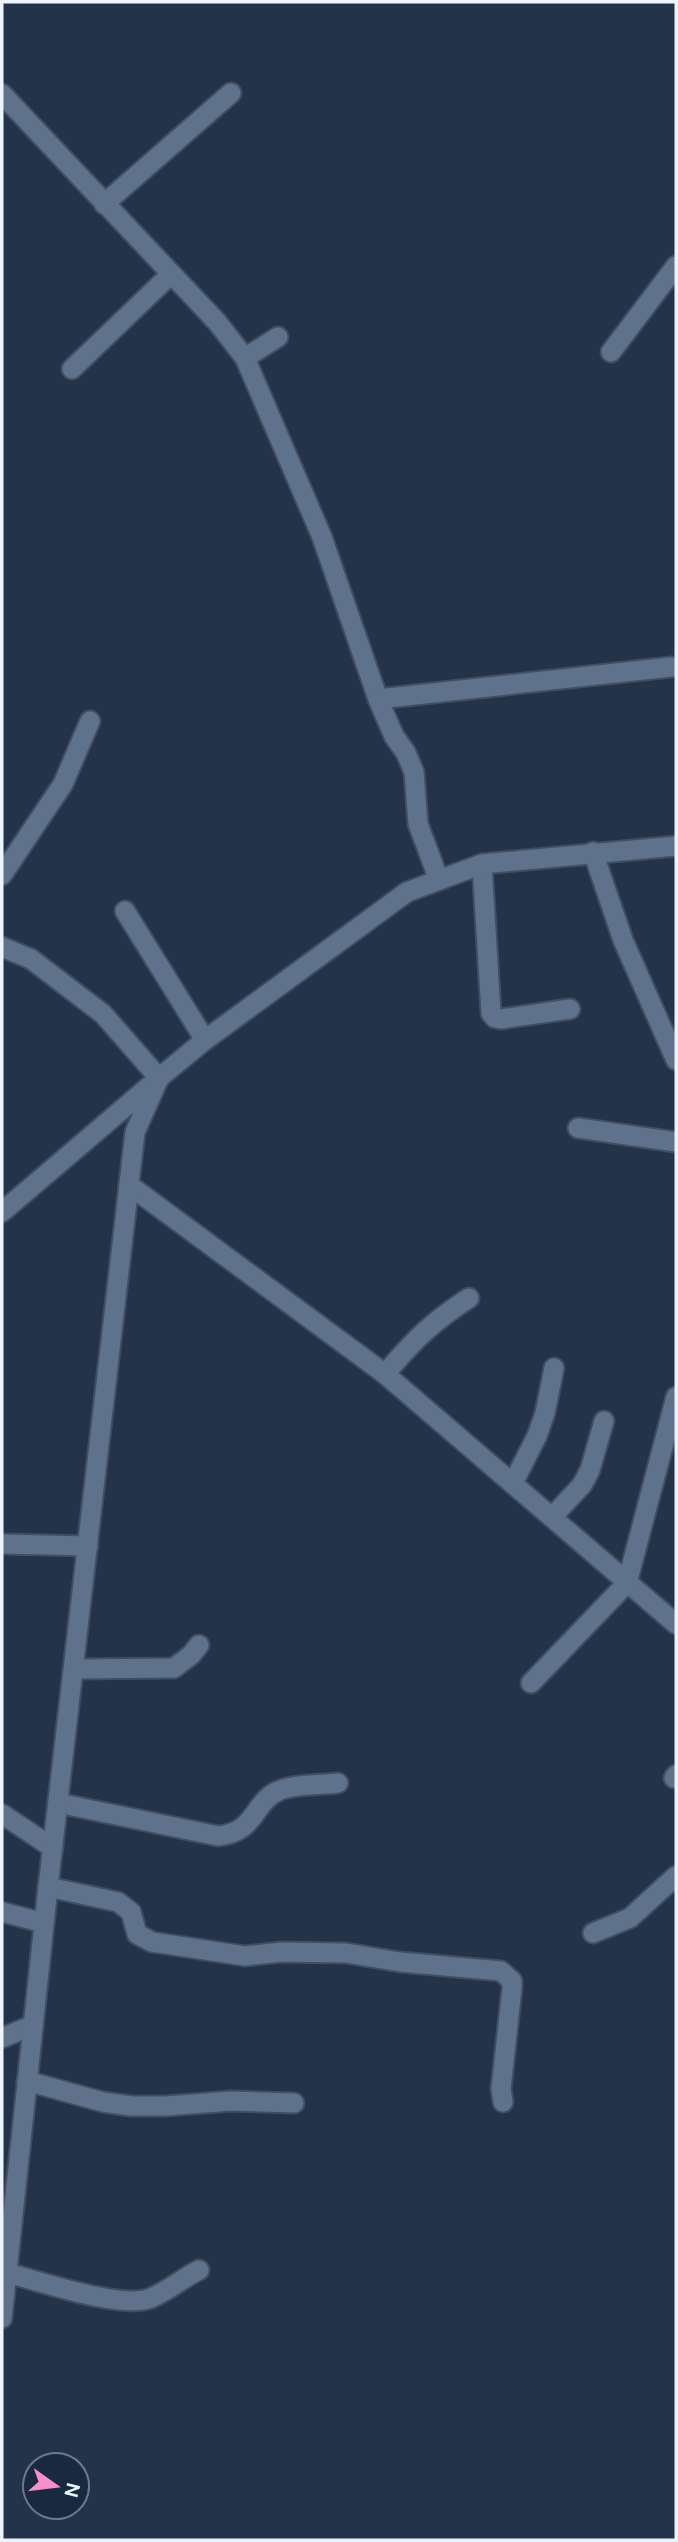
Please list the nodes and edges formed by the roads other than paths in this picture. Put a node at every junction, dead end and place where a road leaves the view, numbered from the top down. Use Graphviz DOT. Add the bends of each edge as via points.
graph roads {
  1 [pos="2,93"];
  2 [pos="231,93"];
  3 [pos="104,204"];
  4 [pos="676,266"];
  5 [pos="170,275"];
  6 [pos="278,337"];
  7 [pos="611,352"];
  8 [pos="246,358"];
  9 [pos="72,369"];
  10 [pos="671,667"];
  11 [pos="378,699"];
  12 [pos="90,721"];
  13 [pos="676,846"];
  14 [pos="593,852"];
  15 [pos="482,864"];
  16 [pos="2,875"];
  17 [pos="439,880"];
  18 [pos="125,911"];
  19 [pos="2,947"];
  20 [pos="570,1009"];
  21 [pos="205,1041"];
  22 [pos="676,1060"];
  23 [pos="159,1078"];
  24 [pos="578,1128"];
  25 [pos="676,1142"];
  26 [pos="129,1185"];
  27 [pos="2,1212"];
  28 [pos="469,1298"];
  29 [pos="554,1368"];
  30 [pos="385,1374"];
  31 [pos="676,1397"];
  32 [pos="604,1422"];
  33 [pos="513,1483"];
  34 [pos="553,1516"];
  35 [pos="2,1544"];
  36 [pos="88,1546"];
  37 [pos="627,1583"];
  38 [pos="676,1624"];
  39 [pos="199,1645"];
  40 [pos="74,1669"];
  41 [pos="531,1683"];
  42 [pos="338,1783"];
  43 [pos="58,1802"];
  44 [pos="2,1814"];
  45 [pos="53,1848"];
  46 [pos="676,1876"];
  47 [pos="48,1887"];
  48 [pos="2,1912"];
  49 [pos="44,1923"];
  50 [pos="593,1933"];
  51 [pos="33,2025"];
  52 [pos="2,2038"];
  53 [pos="27,2081"];
  54 [pos="503,2102"];
  55 [pos="295,2103"];
  56 [pos="199,2270"];
  57 [pos="7,2273"];
  58 [pos="2,2318"];
  1 -- 3 [label="street"];
  2 -- 3 [label="street"];
  3 -- 5 [label="street"];
  4 -- 7 [label="street"];
  5 -- 8 [label="street"];
  5 -- 9 [label="street"];
  6 -- 8 [label="street"];
  8 -- 11 [label="street" via="322,537"];
  10 -- 11 [label="street"];
  11 -- 17 [label="street" via="414,772 418,824"];
  12 -- 16 [label="street" via="63,784"];
  13 -- 14 [label="street"];
  14 -- 15 [label="street"];
  14 -- 22 [label="street" via="623,940"];
  15 -- 17 [label="street"];
  15 -- 20 [label="street" via="491,1013 501,1019"];
  17 -- 21 [label="street" via="407,892"];
  18 -- 21 [label="street"];
  19 -- 23 [label="street" via="31,959 103,1014"];
  21 -- 23 [label="street"];
  23 -- 26 [label="street" via="135,1132"];
  23 -- 27 [label="street"];
  24 -- 25 [label="street"];
  26 -- 30 [label="street"];
  26 -- 36 [label="street"];
  28 -- 30 [label="street" via="435,1320"];
  29 -- 33 [label="street" via="537,1436"];
  30 -- 33 [label="street"];
  31 -- 37 [label="street"];
  32 -- 34 [label="street" via="582,1485"];
  33 -- 34 [label="street"];
  34 -- 37 [label="street"];
  35 -- 36 [label="street"];
  36 -- 40 [label="street"];
  37 -- 38 [label="street"];
  37 -- 41 [label="street"];
  39 -- 40 [label="street" via="174,1668"];
  40 -- 43 [label="street"];
  42 -- 43 [label="street" via="278,1791 243,1828 218,1836"];
  43 -- 45 [label="street"];
  44 -- 45 [label="street"];
  45 -- 47 [label="street"];
  46 -- 50 [label="street" via="629,1918"];
  47 -- 49 [label="street"];
  47 -- 54 [label="street" via="125,1905 138,1934 152,1942 245,1956 346,1953 500,1971 512,1981 500,2089"];
  48 -- 49 [label="street"];
  49 -- 51 [label="street"];
  51 -- 52 [label="street"];
  51 -- 53 [label="street"];
  53 -- 55 [label="street" via="131,2106"];
  53 -- 57 [label="street"];
  56 -- 57 [label="street" via="151,2298 135,2302"];
  57 -- 58 [label="street"];
}
